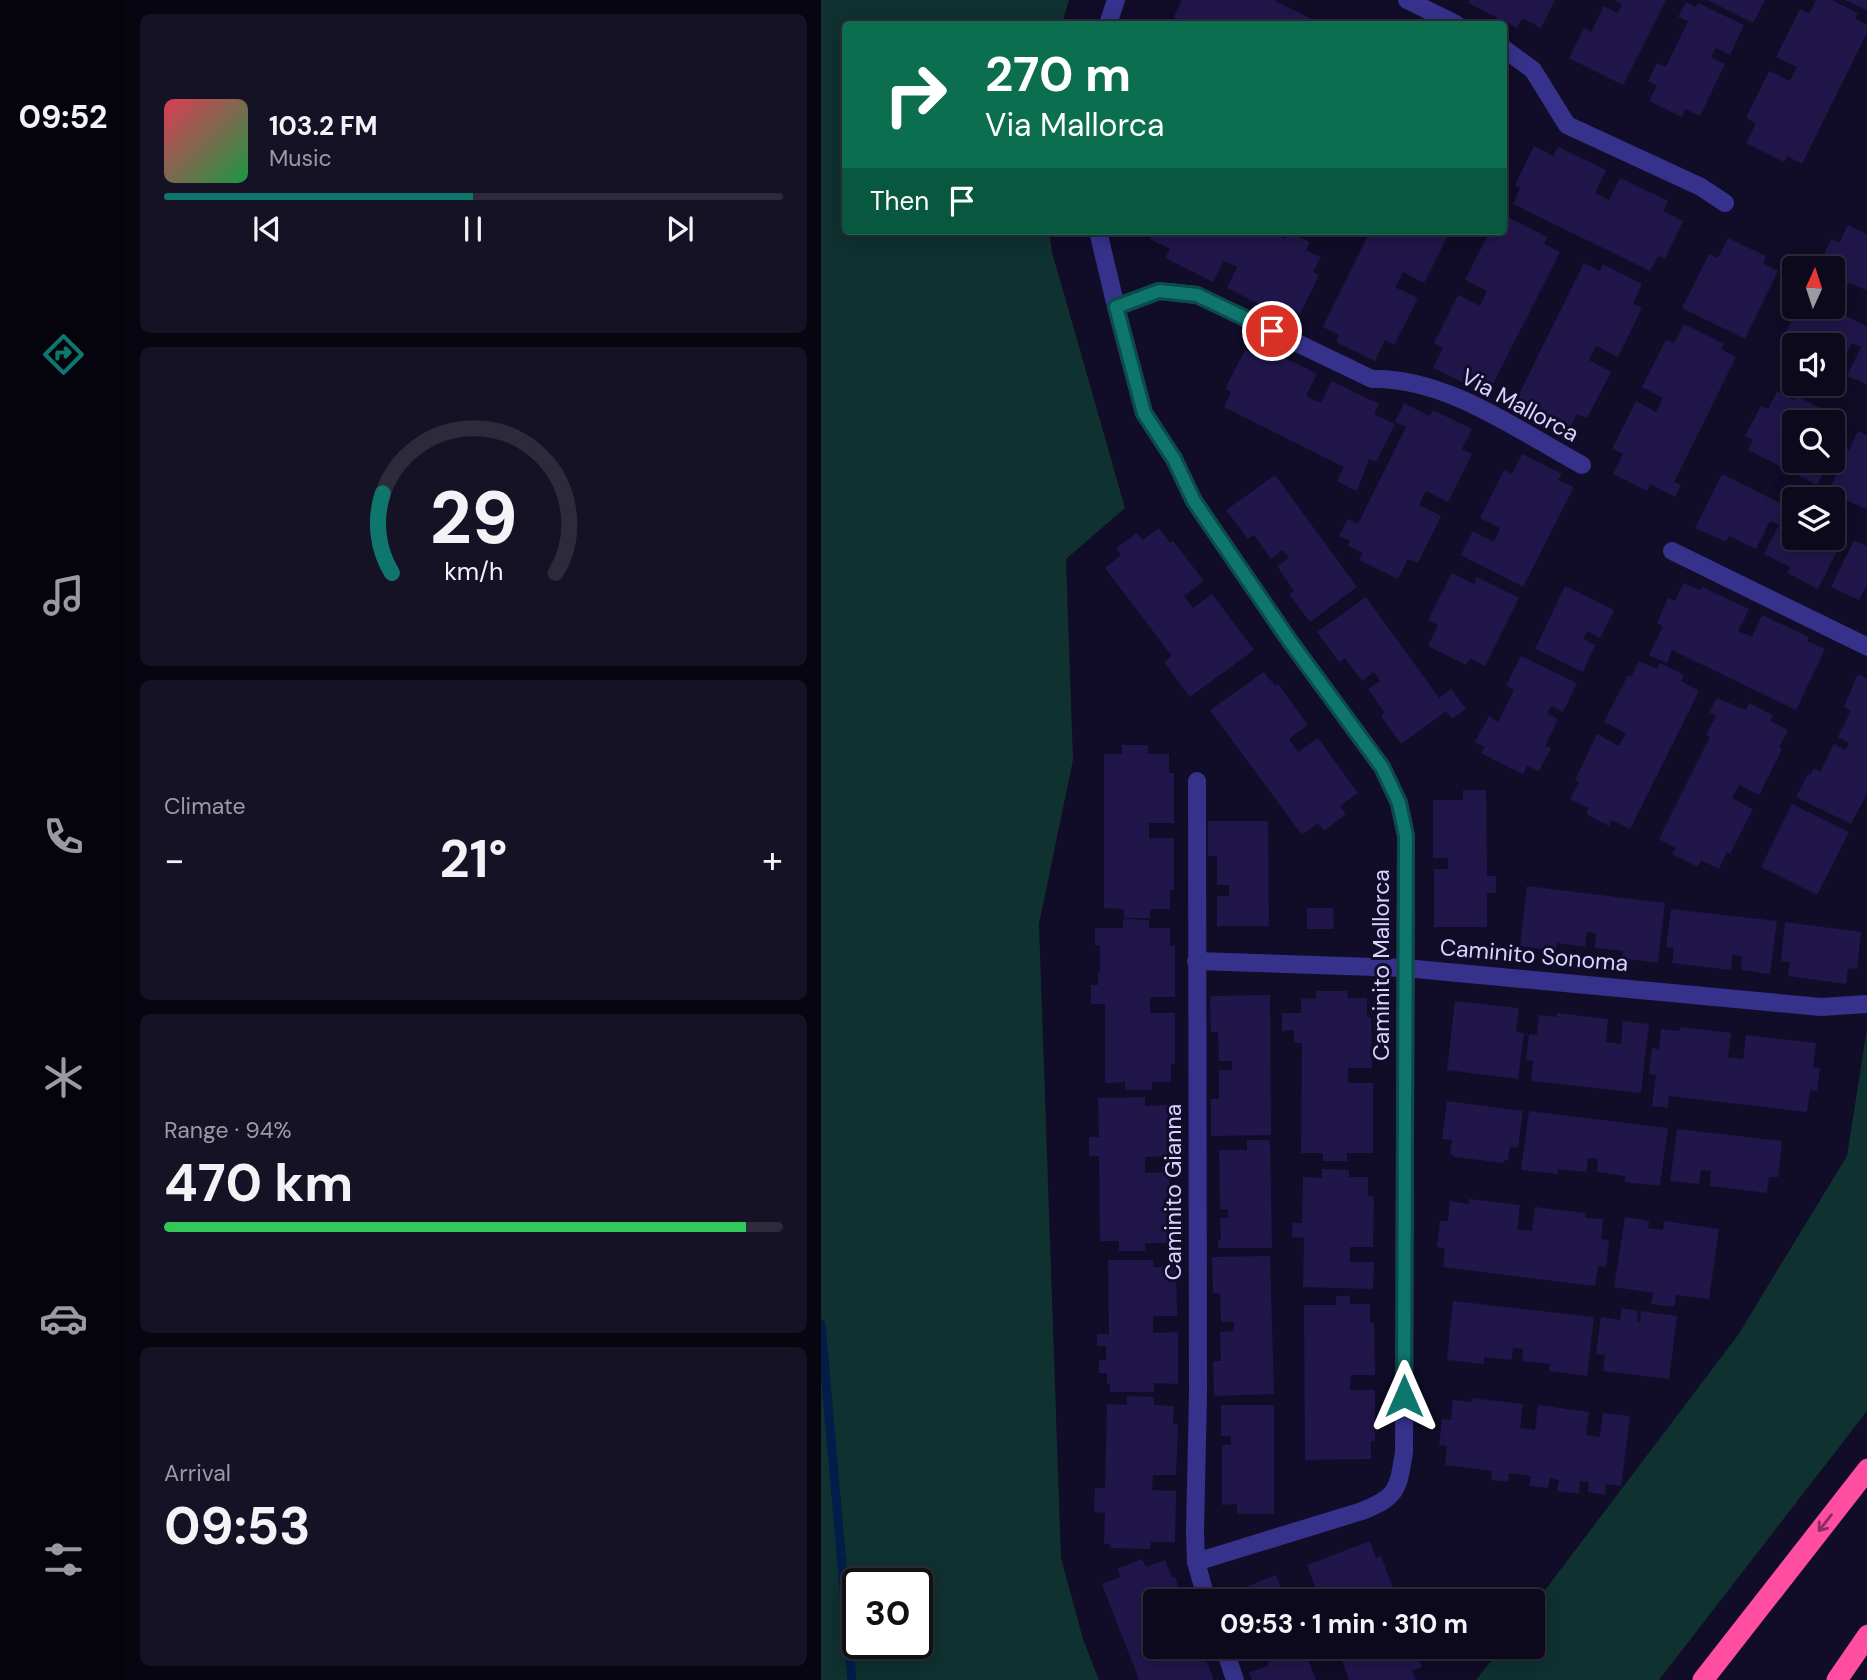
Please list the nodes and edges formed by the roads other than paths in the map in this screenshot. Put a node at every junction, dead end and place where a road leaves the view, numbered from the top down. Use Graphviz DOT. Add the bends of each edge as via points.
graph roads {
  1 [pos="1116,0"];
  2 [pos="1407,0"];
  3 [pos="1109,21"];
  4 [pos="1450,21"];
  5 [pos="1507,51"];
  6 [pos="1725,203"];
  7 [pos="1099,235"];
  8 [pos="1116,307"];
  9 [pos="1582,465"];
  10 [pos="1672,551"];
  11 [pos="1867,647"];
  12 [pos="1197,782"];
  13 [pos="1196,961"];
  14 [pos="1405,968"];
  15 [pos="1867,1004"];
  16 [pos="1867,1469"];
  17 [pos="1196,1562"];
  18 [pos="1204,1589"];
  19 [pos="1867,1635"];
  20 [pos="1228,1659"];
  21 [pos="1235,1680"];
  22 [pos="1702,1680"];
  23 [pos="1837,1680"];
  1 -- 3 [label="street"];
  2 -- 4 [label="street"];
  5 -- 6 [label="street" via="1533,69 1567,125 1701,187"];
  7 -- 8 [label="street"];
  8 -- 9 [label="street, Via Mallorca" via="1159,291 1197,295 1372,379 1394,379 1455,395"];
  8 -- 14 [label="street, Caminito Mallorca" via="1144,413 1194,501 1382,767 1399,803 1406,836"];
  10 -- 11 [label="street"];
  12 -- 13 [label="street, Caminito Gianna"];
  13 -- 14 [label="street, Caminito Sonoma"];
  13 -- 17 [label="street, Caminito Gianna"];
  14 -- 15 [label="street, Caminito Sonoma" via="1821,1007"];
  14 -- 17 [label="street, Caminito Mallorca" via="1404,1438 1399,1480 1387,1501 1375,1506"];
  16 -- 22 [label="highway, one-way"];
  17 -- 18 [label="street, Caminito Gianna"];
  19 -- 23 [label="highway"];
  20 -- 21 [label="street"];
}
